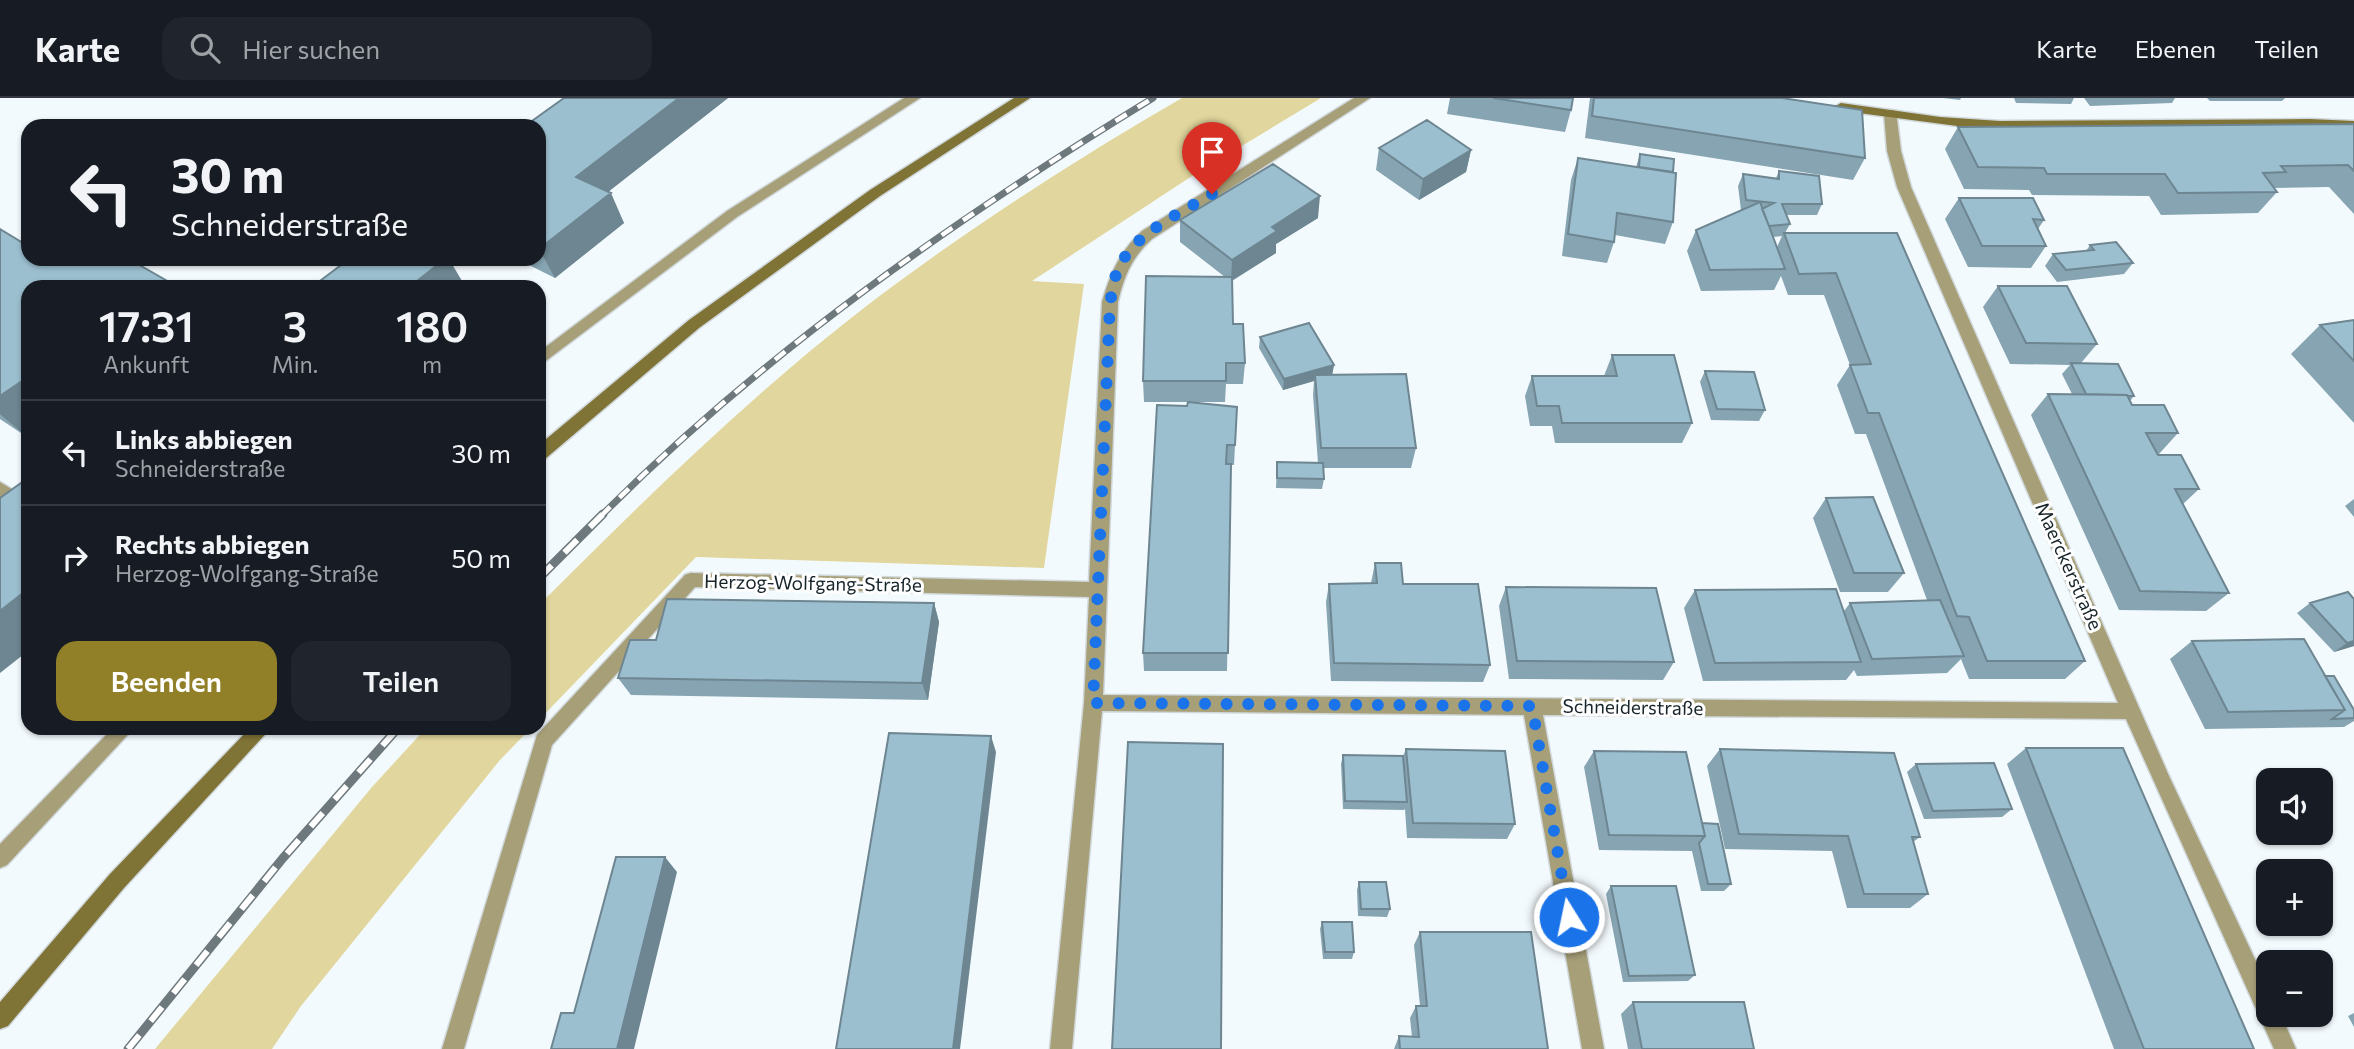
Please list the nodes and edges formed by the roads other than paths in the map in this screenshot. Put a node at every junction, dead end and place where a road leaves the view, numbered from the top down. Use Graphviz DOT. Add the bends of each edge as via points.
graph roads {
  1 [pos="913,98"];
  2 [pos="1023,98"];
  3 [pos="1363,98"];
  4 [pos="1831,106"];
  5 [pos="1891,114"];
  6 [pos="2354,125"];
  7 [pos="546,355"];
  8 [pos="546,448"];
  9 [pos="0,489"];
  10 [pos="21,504"];
  11 [pos="1096,590"];
  12 [pos="1093,703"];
  13 [pos="1532,706"];
  14 [pos="2132,711"];
  15 [pos="118,735"];
  16 [pos="255,735"];
  17 [pos="0,858"];
  18 [pos="2256,984"];
  19 [pos="0,1017"];
  20 [pos="2276,1027"];
  21 [pos="453,1049"];
  22 [pos="1061,1049"];
  23 [pos="1592,1049"];
  24 [pos="2286,1049"];
  1 -- 7 [label="street" via="733,214"];
  2 -- 8 [label="main road" via="875,193 694,324"];
  3 -- 11 [label="street" via="1147,235 1118,267 1110,302"];
  4 -- 5 [label="main road"];
  5 -- 6 [label="main road" via="1999,125 2273,121"];
  5 -- 14 [label="street, Maerckerstraße" via="1894,151 1904,187"];
  9 -- 10 [label="street"];
  11 -- 12 [label="street"];
  11 -- 21 [label="street, Herzog-Wolfgang-Straße" via="691,580 544,741"];
  12 -- 13 [label="street, Schneiderstraße"];
  12 -- 22 [label="street"];
  13 -- 14 [label="street, Schneiderstraße"];
  13 -- 23 [label="street"];
  14 -- 18 [label="street, Maerckerstraße"];
  15 -- 17 [label="street"];
  16 -- 19 [label="main road" via="117,881"];
  20 -- 24 [label="street, Maerckerstraße"];
}
